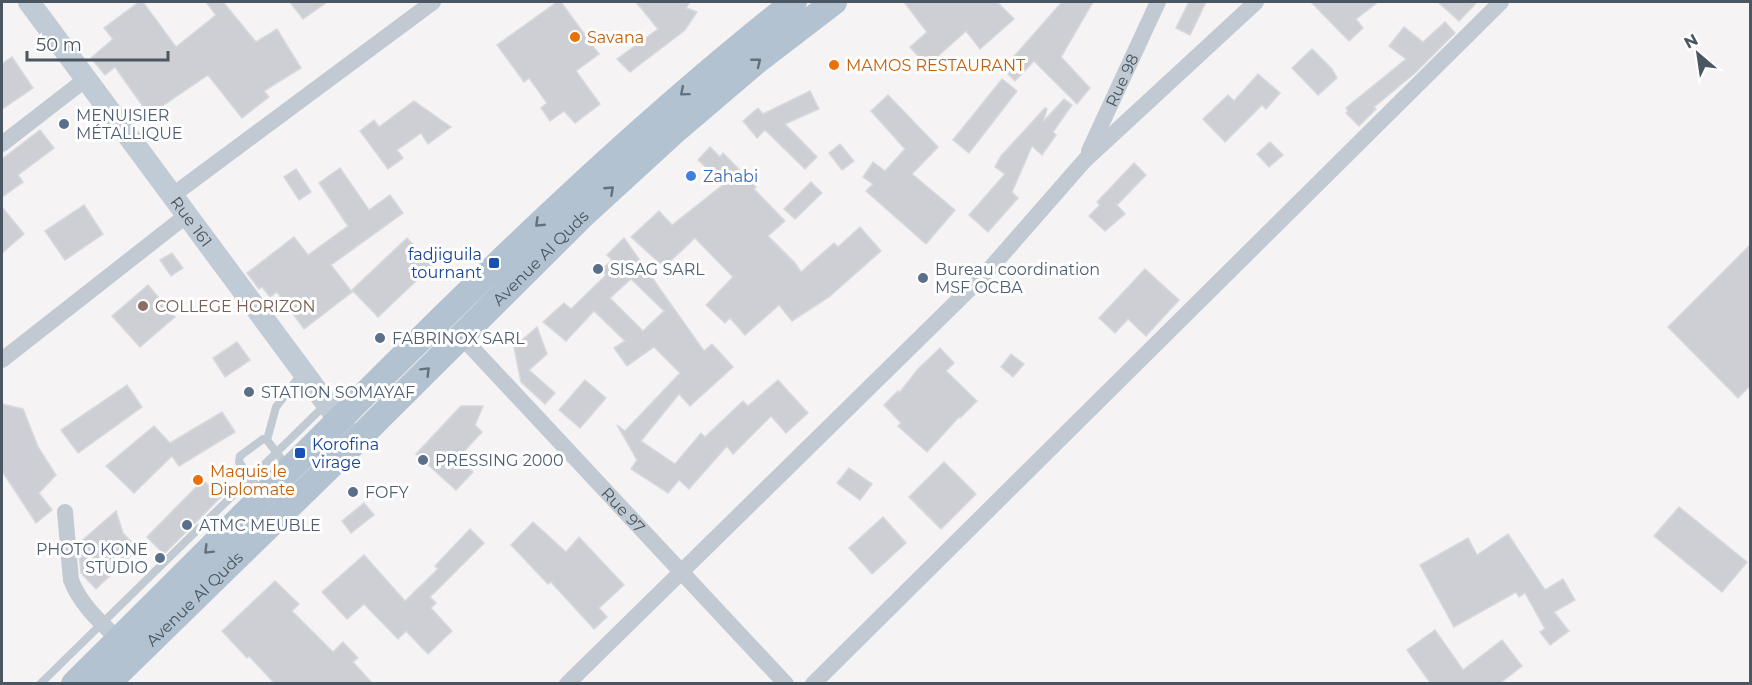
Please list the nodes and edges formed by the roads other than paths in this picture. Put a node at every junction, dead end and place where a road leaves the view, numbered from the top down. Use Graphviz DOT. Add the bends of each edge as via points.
graph roads {
  1 [pos="29,2"];
  2 [pos="433,2"];
  3 [pos="794,2"];
  4 [pos="834,2"];
  5 [pos="1158,2"];
  6 [pos="1256,2"];
  7 [pos="1501,2"];
  8 [pos="86,79"];
  9 [pos="2,144"];
  10 [pos="1085,160"];
  11 [pos="173,195"];
  12 [pos="187,215"];
  13 [pos="461,336"];
  14 [pos="2,360"];
  15 [pos="303,371"];
  16 [pos="333,411"];
  17 [pos="267,440"];
  18 [pos="355,442"];
  19 [pos="283,460"];
  20 [pos="257,486"];
  21 [pos="65,512"];
  22 [pos="680,570"];
  23 [pos="110,632"];
  24 [pos="40,684"];
  25 [pos="74,684"];
  26 [pos="107,684"];
  27 [pos="567,684"];
  28 [pos="786,684"];
  29 [pos="813,684"];
  1 -- 8 [label="street, Rue 161"];
  2 -- 11 [label="street"];
  3 -- 16 [label="main road, Avenue Al Quds, one-way" via="660,112 433,325"];
  13 -- 4 [label="main road, Avenue Al Quds, one-way" via="677,129"];
  5 -- 10 [label="street, Rue 98"];
  6 -- 10 [label="street"];
  7 -- 29 [label="street"];
  8 -- 9 [label="street"];
  8 -- 11 [label="street, Rue 161"];
  10 -- 22 [label="street" via="987,272"];
  11 -- 12 [label="street, Rue 161"];
  12 -- 14 [label="street"];
  12 -- 15 [label="street, Rue 161"];
  18 -- 13 [label="main road, Avenue Al Quds, one-way"];
  13 -- 22 [label="street, Rue 97"];
  15 -- 16 [label="street, Rue 161"];
  15 -- 17 [label="lane" via="276,407"];
  16 -- 18 [label="street, Rue 161"];
  16 -- 19 [label="main road, Avenue Al Quds"];
  17 -- 19 [label="lane"];
  17 -- 20 [label="lane" via="240,456 239,462"];
  18 -- 26 [label="main road, Avenue Al Quds"];
  19 -- 20 [label="main road, Avenue Al Quds"];
  20 -- 23 [label="main road, Avenue Al Quds"];
  21 -- 23 [label="street" via="71,580 79,598"];
  22 -- 27 [label="street"];
  22 -- 28 [label="street, Rue 97"];
  23 -- 24 [label="lane, Avenue Al Quds"];
  23 -- 25 [label="main road, Avenue Al Quds"];
}
